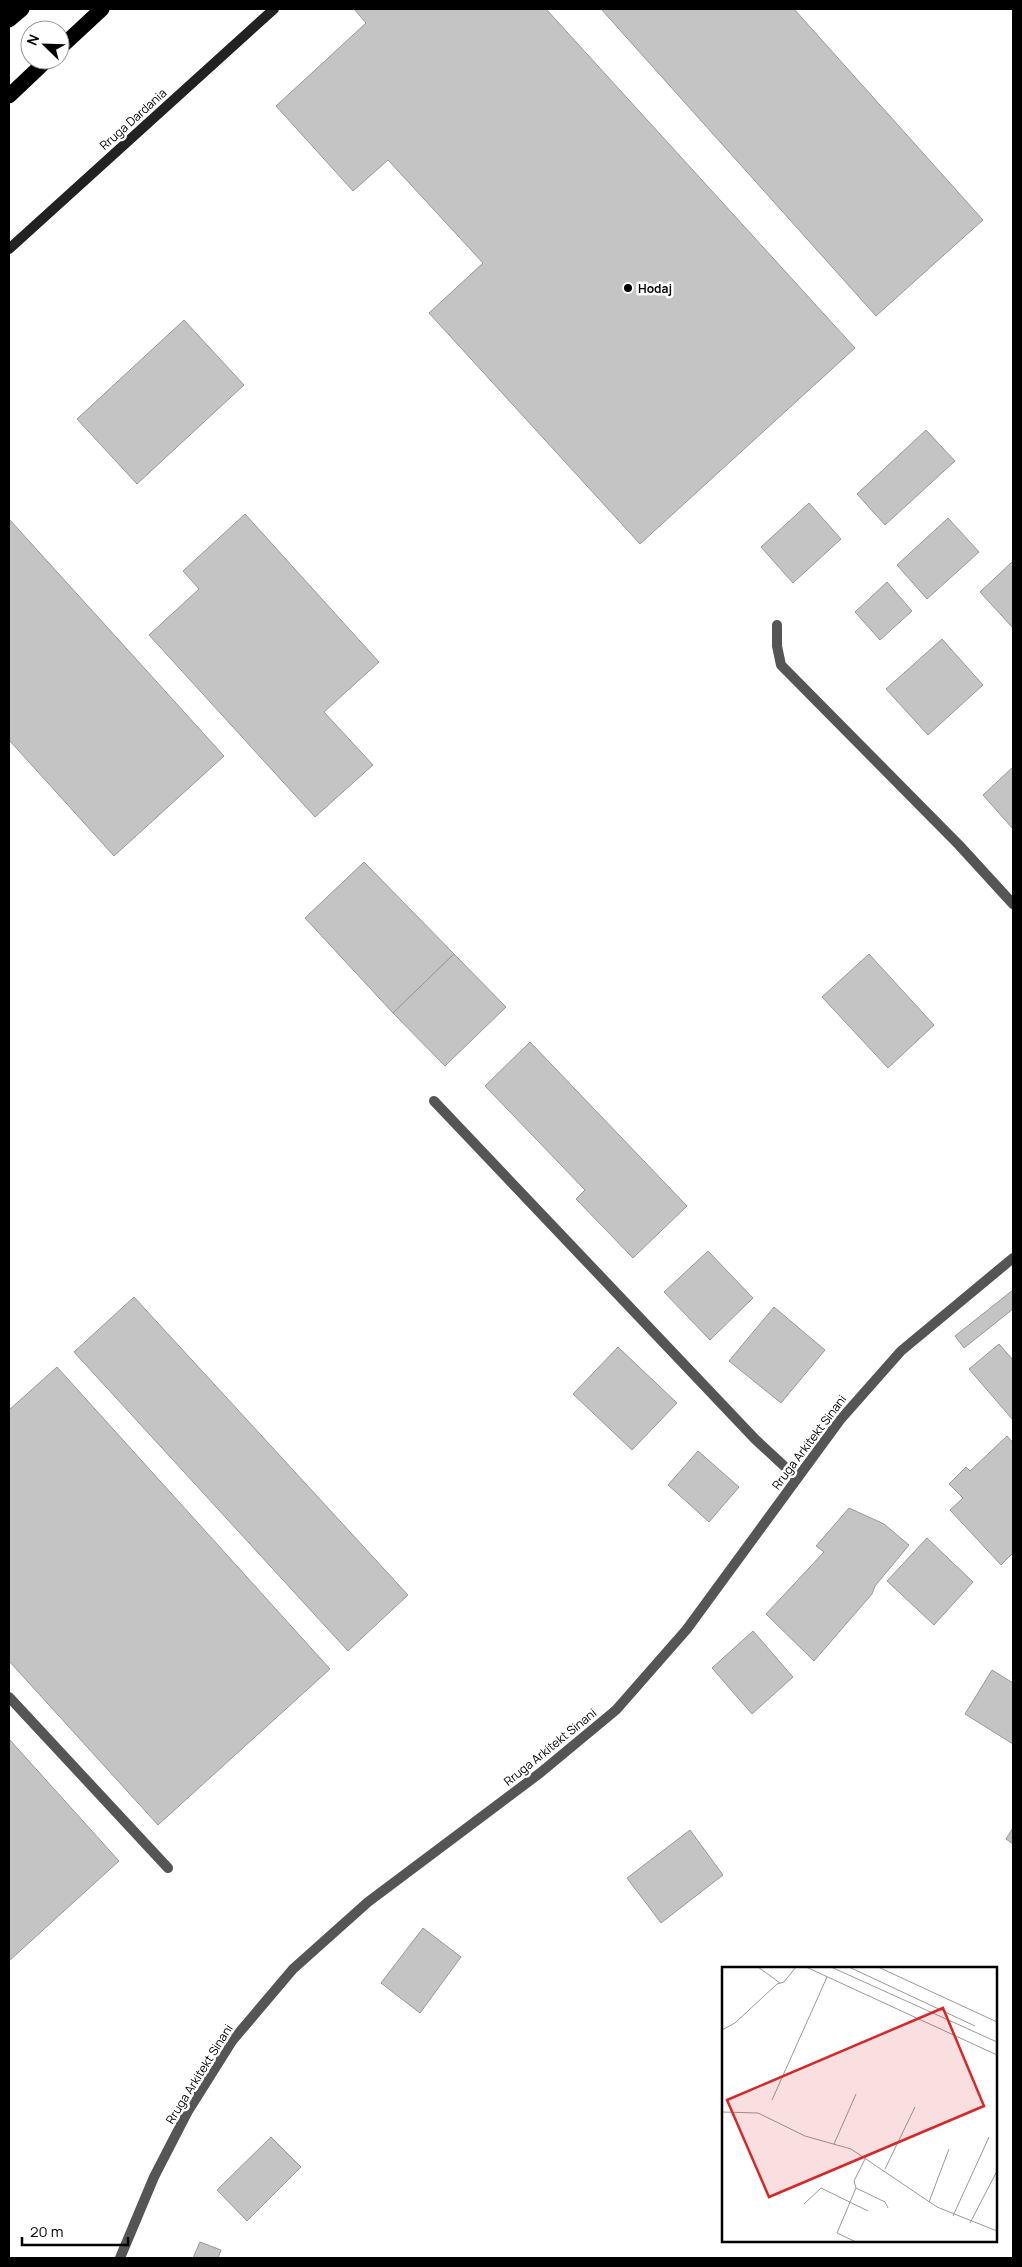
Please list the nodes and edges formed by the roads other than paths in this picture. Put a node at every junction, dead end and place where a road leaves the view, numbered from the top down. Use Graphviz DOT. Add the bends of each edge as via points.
graph roads {
  1 [pos="22,9"];
  2 [pos="102,9"];
  3 [pos="274,9"];
  4 [pos="9,20"];
  5 [pos="70,39"];
  6 [pos="36,70"];
  7 [pos="9,96"];
  8 [pos="9,249"];
  9 [pos="777,625"];
  10 [pos="1013,904"];
  11 [pos="434,1101"];
  12 [pos="1013,1258"];
  13 [pos="797,1478"];
  14 [pos="9,1697"];
  15 [pos="168,1868"];
  16 [pos="120,2258"];
  1 -- 4 [label="highway"];
  2 -- 5 [label="highway"];
  3 -- 8 [label="main road, Rruga Dardania"];
  6 -- 7 [label="highway"];
  9 -- 10 [label="street" via="781,665"];
  11 -- 13 [label="street" via="755,1439"];
  12 -- 13 [label="street, Rruga Arkitekt Sinani" via="901,1351 840,1420"];
  13 -- 16 [label="street, Rruga Arkitekt Sinani" via="687,1629 616,1710 540,1773 368,1902 293,1969 232,2041 188,2111 154,2177"];
  14 -- 15 [label="street"];
}
